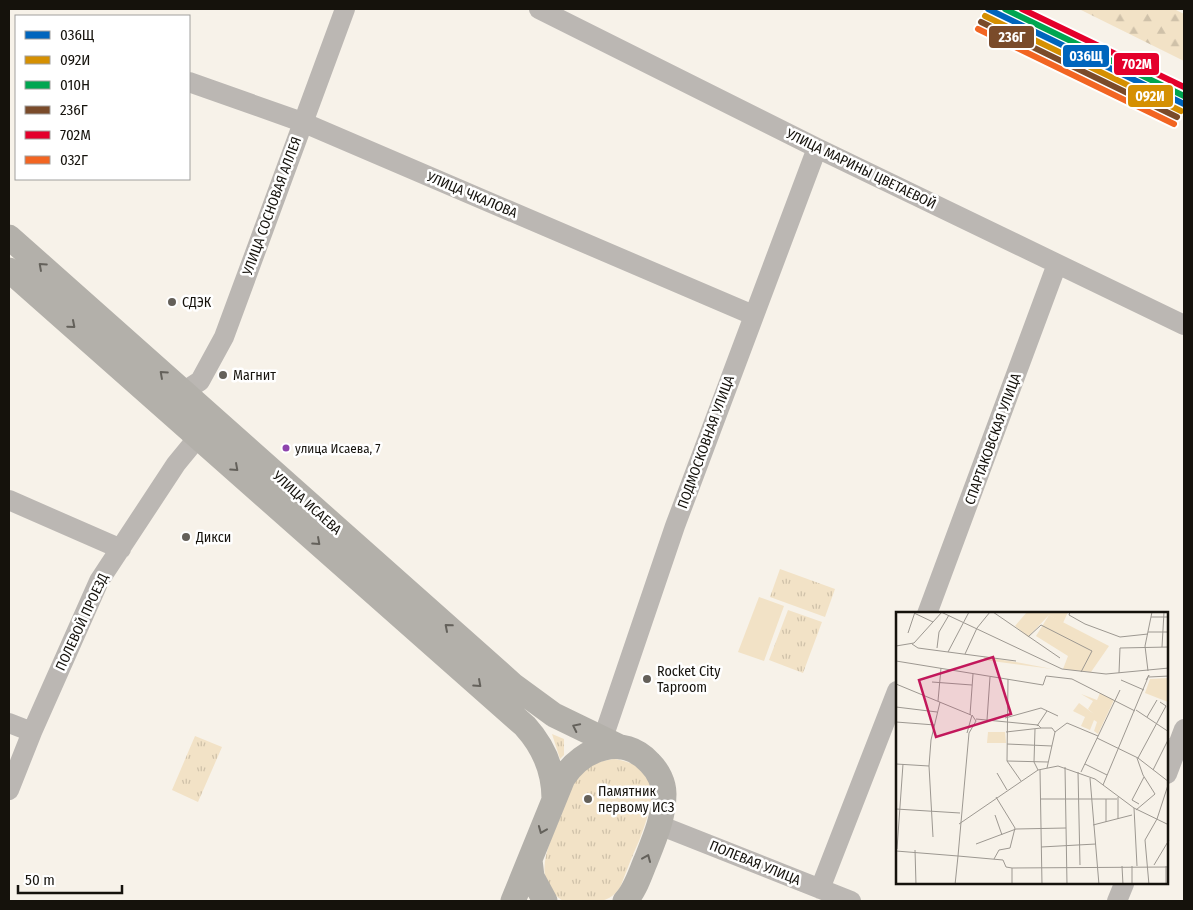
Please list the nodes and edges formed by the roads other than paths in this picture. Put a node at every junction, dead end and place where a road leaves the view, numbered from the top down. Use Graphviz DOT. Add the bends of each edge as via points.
graph roads {
  1 [pos="345,9"];
  2 [pos="539,9"];
  3 [pos="190,82"];
  4 [pos="302,122"];
  5 [pos="817,148"];
  6 [pos="9,237"];
  7 [pos="1057,264"];
  8 [pos="9,270"];
  9 [pos="753,315"];
  10 [pos="1184,325"];
  11 [pos="183,392"];
  12 [pos="206,427"];
  13 [pos="9,500"];
  14 [pos="120,550"];
  15 [pos="928,612"];
  16 [pos="896,694"];
  17 [pos="9,723"];
  18 [pos="1184,730"];
  19 [pos="32,732"];
  20 [pos="611,743"];
  21 [pos="1168,771"];
  22 [pos="9,790"];
  23 [pos="554,799"];
  24 [pos="659,824"];
  25 [pos="530,860"];
  26 [pos="1124,885"];
  27 [pos="820,889"];
  28 [pos="513,901"];
  29 [pos="545,901"];
  30 [pos="625,901"];
  31 [pos="852,901"];
  32 [pos="1117,901"];
  1 -- 4 [label="street, УЛИЦА СОСНОВАЯ АЛЛЕЯ"];
  2 -- 5 [label="street, УЛИЦА МАРИНЫ ЦВЕТАЕВОЙ"];
  3 -- 4 [label="street, УЛИЦА ЧКАЛОВА"];
  4 -- 9 [label="street, УЛИЦА ЧКАЛОВА"];
  4 -- 11 [label="street, УЛИЦА СОСНОВАЯ АЛЛЕЯ" via="224,337 200,381"];
  5 -- 7 [label="street, УЛИЦА МАРИНЫ ЦВЕТАЕВОЙ"];
  5 -- 9 [label="street, ПОДМОСКОВНАЯ УЛИЦА"];
  11 -- 6 [label="main road, УЛИЦА ИСАЕВА, one-way"];
  7 -- 10 [label="street, УЛИЦА МАРИНЫ ЦВЕТАЕВОЙ"];
  7 -- 15 [label="street, СПАРТАКОВСКАЯ УЛИЦА"];
  8 -- 12 [label="main road, УЛИЦА ИСАЕВА, one-way"];
  9 -- 20 [label="street, ПОДМОСКОВНАЯ УЛИЦА" via="658,572"];
  11 -- 12 [label="main road, УЛИЦА ИСАЕВА"];
  12 -- 14 [label="street, ПОЛЕВОЙ ПРОЕЗД" via="176,464"];
  20 -- 12 [label="main road, УЛИЦА ИСАЕВА, one-way" via="554,715 513,685"];
  12 -- 23 [label="main road, УЛИЦА ИСАЕВА, one-way" via="525,726 546,757 553,778"];
  13 -- 14 [label="street"];
  14 -- 19 [label="street, ПОЛЕВОЙ ПРОЕЗД" via="99,581"];
  16 -- 27 [label="street"];
  17 -- 19 [label="street"];
  18 -- 21 [label="street"];
  19 -- 22 [label="street, ПОЛЕВОЙ ПРОЕЗД"];
  20 -- 23 [label="main road" via="579,759 563,778"];
  20 -- 24 [label="main road, УЛИЦА ИСАЕВА" via="644,756 661,778 664,793"];
  23 -- 25 [label="main road, one-way"];
  24 -- 27 [label="street, ПОЛЕВАЯ УЛИЦА"];
  30 -- 24 [label="main road, УЛИЦА ИСАЕВА, one-way" via="634,888"];
  25 -- 28 [label="main road"];
  25 -- 29 [label="main road" via="532,877"];
  26 -- 32 [label="street"];
  27 -- 31 [label="street, ПОЛЕВАЯ УЛИЦА"];
}
